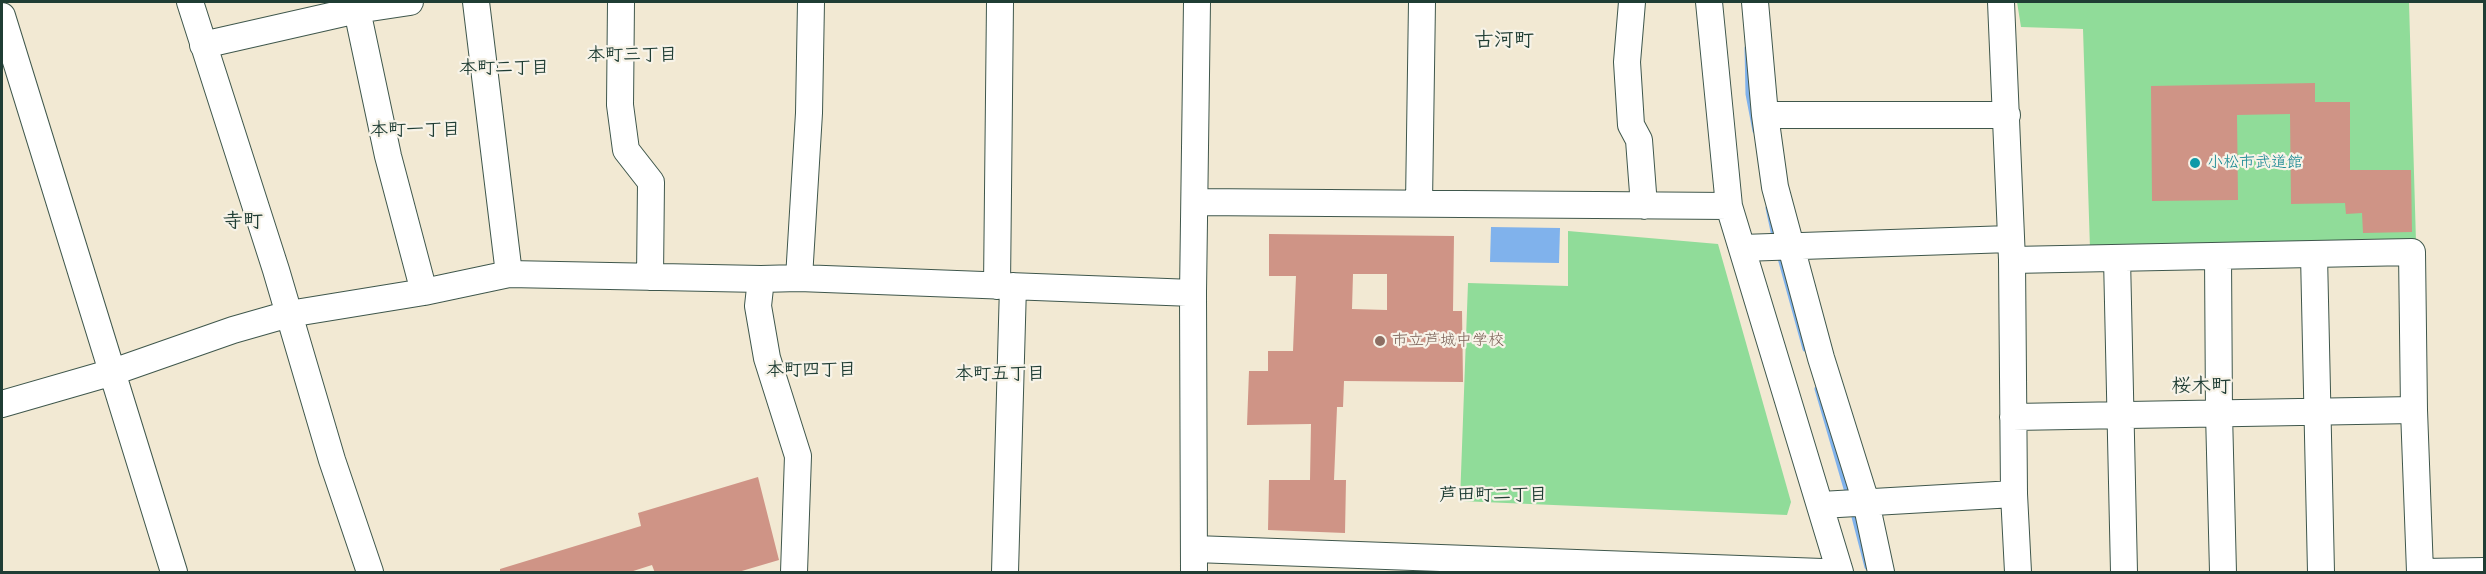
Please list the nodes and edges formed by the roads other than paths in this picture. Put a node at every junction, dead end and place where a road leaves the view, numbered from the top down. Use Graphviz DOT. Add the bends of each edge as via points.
graph roads {
  1 [pos="190,2"];
  2 [pos="410,2"];
  3 [pos="476,2"];
  4 [pos="621,2"];
  5 [pos="811,2"];
  6 [pos="1000,2"];
  7 [pos="1197,2"];
  8 [pos="1422,2"];
  9 [pos="1632,2"];
  10 [pos="1709,2"];
  11 [pos="1755,2"];
  12 [pos="2001,2"];
  13 [pos="357,10"];
  14 [pos="2,16"];
  15 [pos="203,45"];
  16 [pos="2007,115"];
  17 [pos="1765,116"];
  18 [pos="1195,202"];
  19 [pos="1419,203"];
  20 [pos="1644,206"];
  21 [pos="1730,206"];
  22 [pos="1791,246"];
  23 [pos="1742,248"];
  24 [pos="2011,249"];
  25 [pos="2314,255"];
  26 [pos="2218,256"];
  27 [pos="2117,258"];
  28 [pos="509,274"];
  29 [pos="650,277"];
  30 [pos="799,278"];
  31 [pos="761,279"];
  32 [pos="1005,286"];
  33 [pos="424,292"];
  34 [pos="1193,293"];
  35 [pos="289,314"];
  36 [pos="113,372"];
  37 [pos="2,404"];
  38 [pos="2414,410"];
  39 [pos="2318,411"];
  40 [pos="2219,413"];
  41 [pos="2121,415"];
  42 [pos="2013,417"];
  43 [pos="2014,494"];
  44 [pos="1866,502"];
  45 [pos="1821,505"];
  46 [pos="1194,561"];
  47 [pos="2484,571"];
  48 [pos="174,573"];
  49 [pos="370,573"];
  50 [pos="794,573"];
  51 [pos="1005,573"];
  52 [pos="1822,573"];
  53 [pos="1840,573"];
  54 [pos="1881,573"];
  55 [pos="2018,573"];
  56 [pos="2124,573"];
  57 [pos="2223,573"];
  58 [pos="2321,573"];
  59 [pos="2421,573"];
  1 -- 15 [label="street"];
  2 -- 13 [label="street"];
  3 -- 28 [label="street"];
  4 -- 29 [label="street" via="620,105 626,150 651,182"];
  5 -- 30 [label="street"];
  6 -- 32 [label="street"];
  7 -- 18 [label="street"];
  8 -- 19 [label="street"];
  9 -- 20 [label="street" via="1627,62 1631,124 1639,140"];
  10 -- 21 [label="street"];
  11 -- 17 [label="street"];
  12 -- 16 [label="street"];
  13 -- 15 [label="street"];
  13 -- 33 [label="street" via="388,156"];
  14 -- 36 [label="street"];
  15 -- 35 [label="street"];
  16 -- 17 [label="street"];
  16 -- 24 [label="street"];
  17 -- 22 [label="street" via="1775,187"];
  18 -- 19 [label="street"];
  18 -- 34 [label="street"];
  19 -- 20 [label="street"];
  20 -- 21 [label="street"];
  21 -- 23 [label="street"];
  22 -- 23 [label="street"];
  22 -- 24 [label="street"];
  22 -- 44 [label="street"];
  23 -- 45 [label="street"];
  24 -- 27 [label="street"];
  24 -- 42 [label="street"];
  25 -- 26 [label="street"];
  25 -- 38 [label="street" via="2412,252"];
  25 -- 39 [label="street"];
  26 -- 27 [label="street"];
  26 -- 40 [label="street"];
  27 -- 41 [label="street"];
  28 -- 29 [label="street"];
  28 -- 33 [label="street"];
  29 -- 31 [label="street"];
  30 -- 31 [label="street"];
  30 -- 32 [label="street"];
  31 -- 50 [label="street" via="758,306 767,358 798,456"];
  32 -- 34 [label="street"];
  32 -- 51 [label="street"];
  33 -- 35 [label="street"];
  34 -- 46 [label="street"];
  35 -- 36 [label="street"];
  35 -- 49 [label="street"];
  36 -- 37 [label="street"];
  36 -- 48 [label="street"];
  38 -- 39 [label="street"];
  38 -- 59 [label="street"];
  39 -- 40 [label="street"];
  39 -- 58 [label="street"];
  40 -- 41 [label="street"];
  40 -- 57 [label="street"];
  41 -- 42 [label="street"];
  41 -- 56 [label="street"];
  42 -- 43 [label="street"];
  43 -- 44 [label="street"];
  43 -- 55 [label="street"];
  44 -- 45 [label="street"];
  44 -- 54 [label="street"];
  45 -- 53 [label="street"];
  46 -- 52 [label="street"];
  47 -- 59 [label="street"];
}
